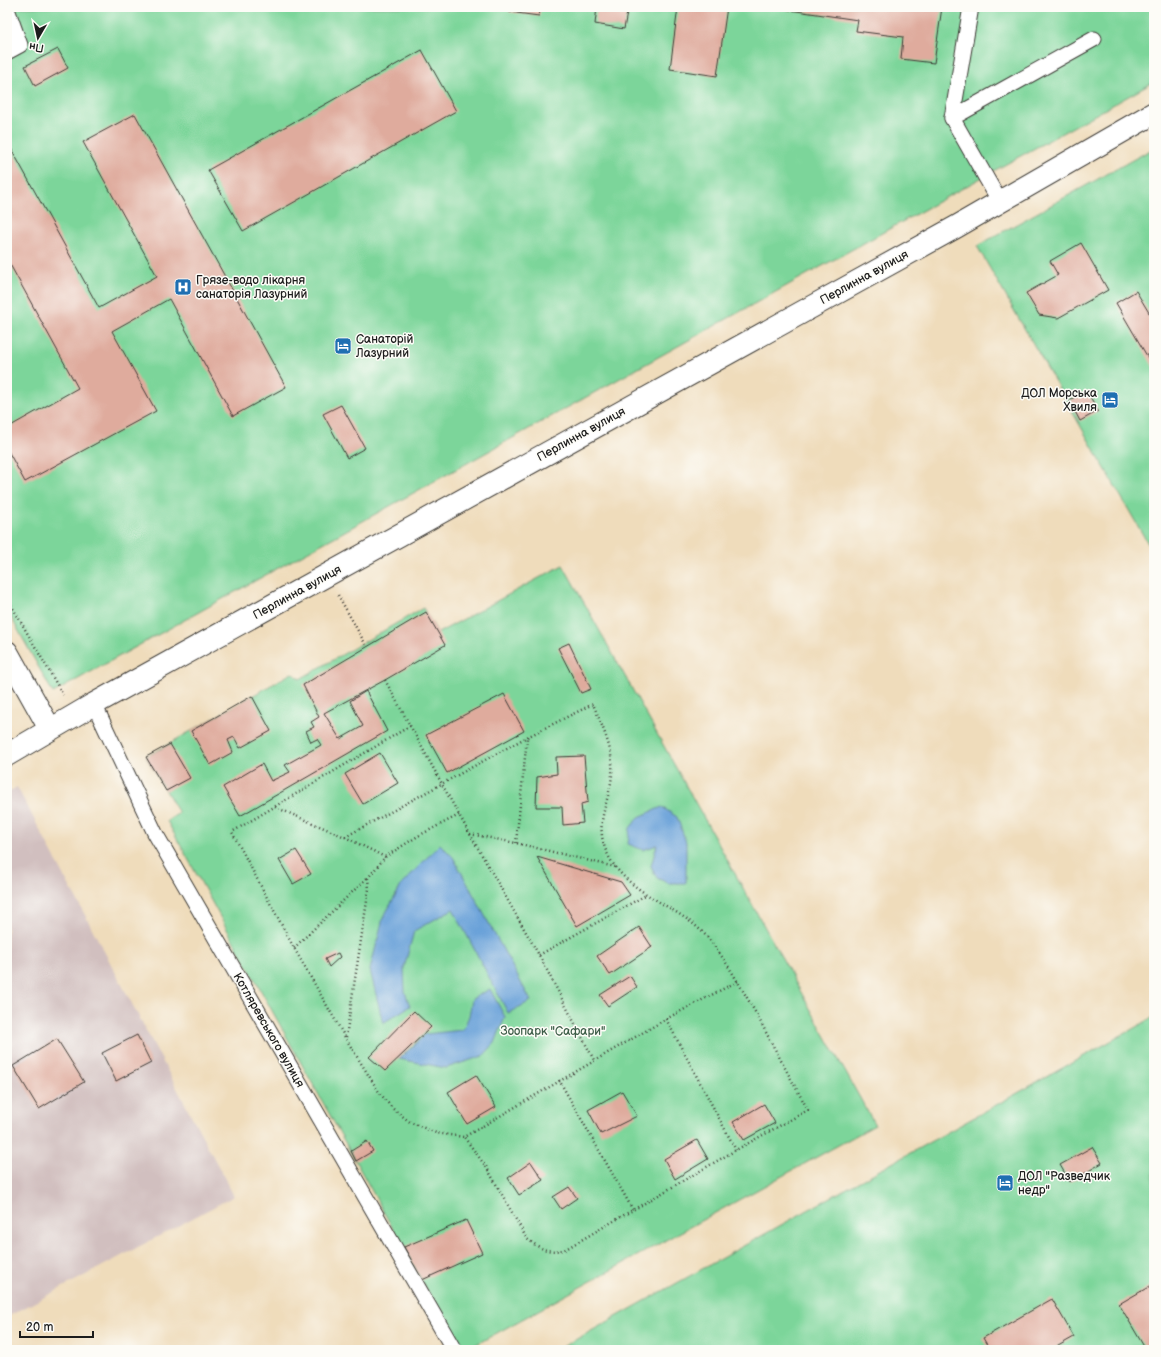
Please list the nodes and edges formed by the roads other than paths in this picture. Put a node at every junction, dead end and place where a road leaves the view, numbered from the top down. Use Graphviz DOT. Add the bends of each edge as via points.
graph roads {
  1 [pos="971,7"];
  2 [pos="7,9"];
  3 [pos="1094,39"];
  4 [pos="7,52"];
  5 [pos="1154,113"];
  6 [pos="952,118"];
  7 [pos="1000,202"];
  8 [pos="7,652"];
  9 [pos="94,704"];
  10 [pos="50,729"];
  11 [pos="7,755"];
  12 [pos="454,1350"];
  1 -- 6 [label="lane"];
  2 -- 4 [label="lane" via="20,45"];
  3 -- 6 [label="lane"];
  5 -- 7 [label="street, Перлинна вулиця"];
  6 -- 7 [label="lane"];
  7 -- 9 [label="street, Перлинна вулиця"];
  8 -- 10 [label="street"];
  9 -- 10 [label="street, Перлинна вулиця"];
  9 -- 12 [label="lane, Котляревського вулиця" via="155,833"];
  10 -- 11 [label="street, Перлинна вулиця"];
}
